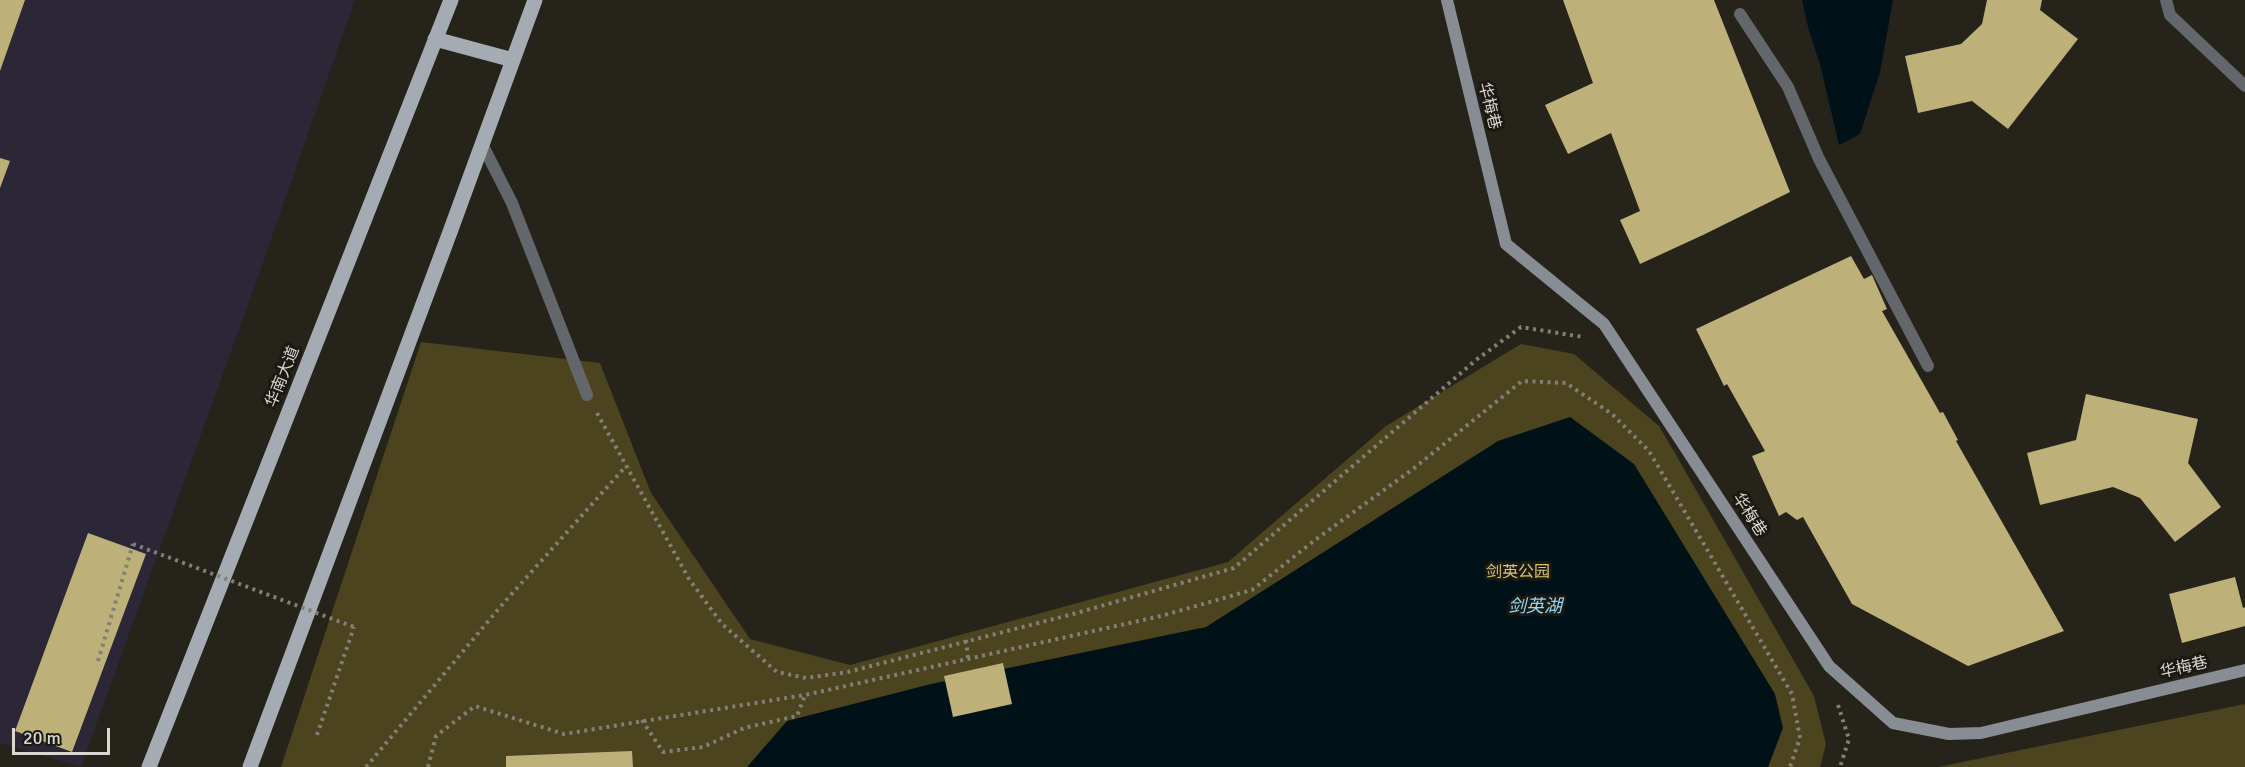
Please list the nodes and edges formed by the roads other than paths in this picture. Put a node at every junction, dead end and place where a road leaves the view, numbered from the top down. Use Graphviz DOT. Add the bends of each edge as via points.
graph roads {
  1 [pos="451,0"];
  2 [pos="535,0"];
  3 [pos="1447,0"];
  4 [pos="2166,0"];
  5 [pos="1740,14"];
  6 [pos="435,39"];
  7 [pos="513,60"];
  8 [pos="2245,86"];
  9 [pos="482,144"];
  10 [pos="1928,366"];
  11 [pos="587,394"];
  12 [pos="2245,670"];
  13 [pos="149,767"];
  14 [pos="250,767"];
  1 -- 6 [label="main road, 华南大道"];
  2 -- 7 [label="main road"];
  3 -- 12 [label="street, 华梅巷" via="1506,244 1604,324 1829,666 1893,723 1948,734 1981,733"];
  4 -- 8 [label="street" via="2170,15"];
  5 -- 10 [label="street" via="1788,87 1820,159"];
  6 -- 7 [label="main road"];
  6 -- 13 [label="main road, 华南大道"];
  7 -- 9 [label="main road"];
  9 -- 11 [label="street" via="512,203"];
  9 -- 14 [label="main road"];
}
